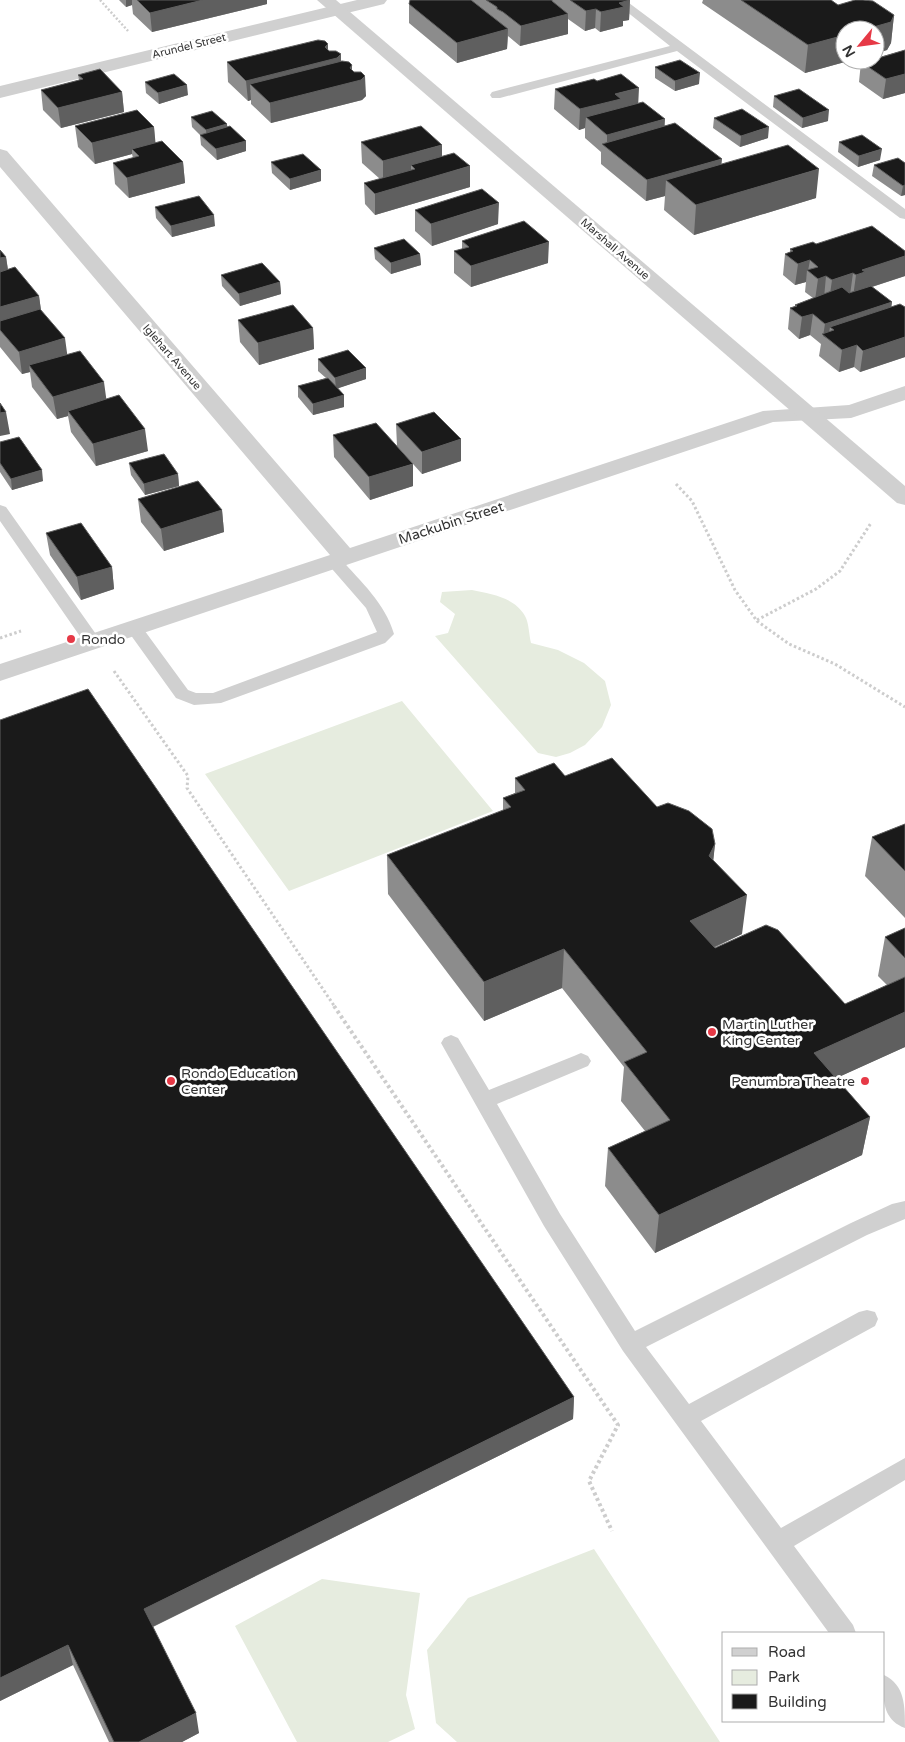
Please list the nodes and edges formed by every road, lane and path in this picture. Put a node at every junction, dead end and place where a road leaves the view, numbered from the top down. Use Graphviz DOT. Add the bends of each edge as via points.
graph roads {
  1 [pos="100,0"];
  2 [pos="378,0"];
  3 [pos="618,0"];
  4 [pos="331,5"];
  5 [pos="129,32"];
  6 [pos="679,47"];
  7 [pos="0,92"];
  8 [pos="496,95"];
  9 [pos="0,155"];
  10 [pos="905,215"];
  11 [pos="905,392"];
  12 [pos="807,414"];
  13 [pos="676,484"];
  14 [pos="905,498"];
  15 [pos="0,510"];
  16 [pos="871,523"];
  17 [pos="340,560"];
  18 [pos="757,621"];
  19 [pos="133,627"];
  20 [pos="92,641"];
  21 [pos="114,671"];
  22 [pos="0,673"];
  23 [pos="905,707"];
  24 [pos="451,1043"];
  25 [pos="581,1061"];
  26 [pos="484,1101"];
  27 [pos="905,1210"];
  28 [pos="867,1319"];
  29 [pos="631,1344"];
  30 [pos="685,1418"];
  31 [pos="905,1468"];
  32 [pos="612,1531"];
  33 [pos="778,1543"];
  34 [pos="843,1632"];
  35 [pos="885,1688"];
  36 [pos="905,1716"];
  1 -- 5 [label="path"];
  2 -- 4 [label="street, Arundel Street"];
  3 -- 6 [label="lane"];
  4 -- 7 [label="street, Arundel Street"];
  4 -- 12 [label="street, Marshall Avenue"];
  6 -- 8 [label="lane"];
  6 -- 10 [label="lane"];
  9 -- 17 [label="street, Iglehart Avenue"];
  11 -- 12 [label="street, Mackubin Street" via="852,411"];
  12 -- 14 [label="street, Marshall Avenue"];
  12 -- 17 [label="street, Mackubin Street" via="771,416"];
  13 -- 18 [label="path" via="692,501 735,590"];
  15 -- 20 [label="lane"];
  16 -- 18 [label="path" via="840,571 816,590"];
  17 -- 19 [label="street, Mackubin Street"];
  17 -- 19 [label="lane" via="383,622 386,634 215,699 194,699 182,694"];
  18 -- 23 [label="path" via="789,644 835,664"];
  19 -- 20 [label="street, Mackubin Street"];
  20 -- 22 [label="street, Mackubin Street"];
  21 -- 32 [label="path" via="188,776 187,788 618,1425 589,1481"];
  24 -- 26 [label="lane"];
  25 -- 26 [label="lane"];
  26 -- 29 [label="lane" via="552,1220"];
  27 -- 29 [label="lane" via="859,1229"];
  28 -- 30 [label="lane"];
  29 -- 30 [label="lane"];
  30 -- 33 [label="lane"];
  31 -- 33 [label="lane"];
  33 -- 34 [label="lane"];
  35 -- 36 [label="lane"];
}
